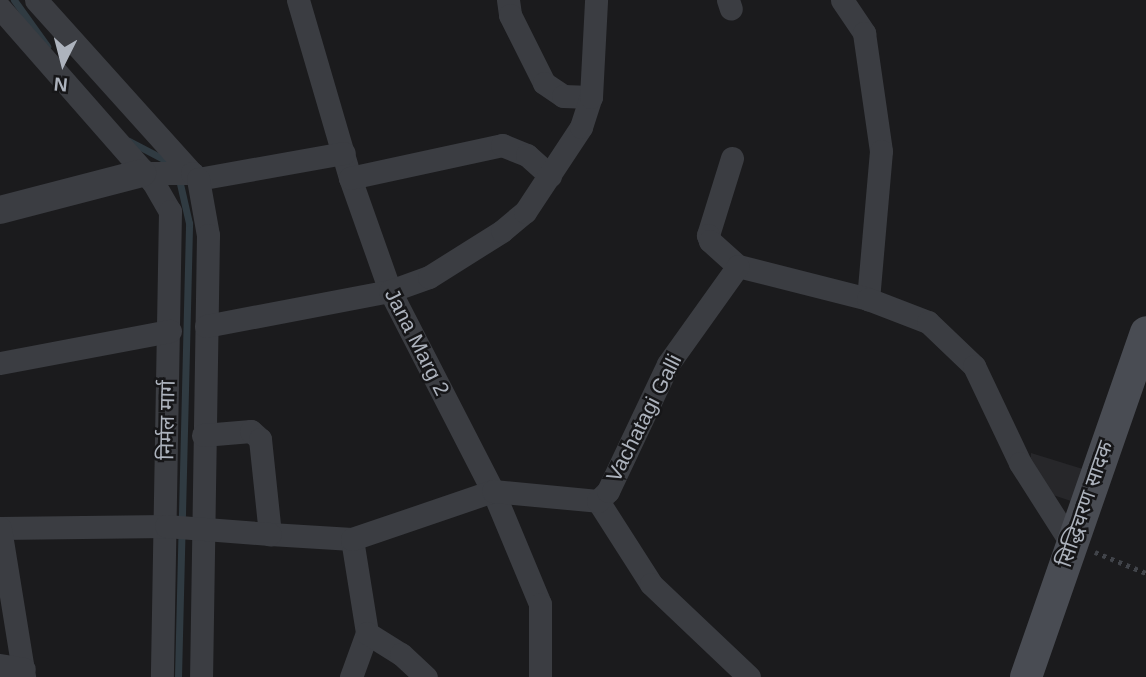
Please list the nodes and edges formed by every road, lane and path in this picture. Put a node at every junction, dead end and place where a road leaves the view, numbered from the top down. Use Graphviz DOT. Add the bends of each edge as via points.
graph roads {
  1 [pos="36,0"];
  2 [pos="298,0"];
  3 [pos="508,0"];
  4 [pos="596,0"];
  5 [pos="842,0"];
  6 [pos="0,8"];
  7 [pos="591,97"];
  8 [pos="344,153"];
  9 [pos="732,158"];
  10 [pos="146,172"];
  11 [pos="191,175"];
  12 [pos="550,176"];
  13 [pos="350,178"];
  14 [pos="0,210"];
  15 [pos="738,266"];
  16 [pos="390,291"];
  17 [pos="868,299"];
  18 [pos="206,326"];
  19 [pos="170,331"];
  20 [pos="1146,332"];
  21 [pos="0,363"];
  22 [pos="203,435"];
  23 [pos="493,491"];
  24 [pos="598,501"];
  25 [pos="167,526"];
  26 [pos="203,527"];
  27 [pos="0,528"];
  28 [pos="270,534"];
  29 [pos="352,539"];
  30 [pos="1071,543"];
  31 [pos="1146,573"];
  32 [pos="367,633"];
  33 [pos="0,665"];
  34 [pos="24,673"];
  35 [pos="162,677"];
  36 [pos="201,677"];
  37 [pos="351,677"];
  38 [pos="426,677"];
  39 [pos="540,677"];
  40 [pos="749,677"];
  41 [pos="1026,677"];
  1 -- 11 [label="street"];
  2 -- 8 [label="street, Jana Marg 2"];
  3 -- 7 [label="street" via="510,15 544,83 562,96"];
  4 -- 7 [label="street"];
  5 -- 17 [label="street" via="864,33 881,151"];
  6 -- 10 [label="street, निर्मल मार्ग"];
  7 -- 12 [label="street" via="581,127"];
  8 -- 11 [label="street"];
  8 -- 13 [label="street, Jana Marg 2"];
  9 -- 15 [label="street" via="708,235"];
  10 -- 11 [label="street"];
  10 -- 14 [label="street"];
  10 -- 19 [label="street, निर्मल मार्ग" via="170,211"];
  11 -- 18 [label="street" via="208,235"];
  12 -- 13 [label="street" via="527,155 502,145"];
  12 -- 16 [label="street" via="525,212 472,254"];
  13 -- 16 [label="street, Jana Marg 2"];
  15 -- 17 [label="street"];
  15 -- 24 [label="street, Vachatagi Galli" via="668,363 608,491"];
  16 -- 18 [label="street"];
  16 -- 23 [label="street, Jana Marg 2"];
  17 -- 30 [label="street" via="928,322 974,366 1020,463"];
  18 -- 22 [label="street"];
  19 -- 21 [label="street"];
  19 -- 25 [label="street, निर्मल मार्ग"];
  20 -- 30 [label="main road, सिद्धिचरण सादक"];
  22 -- 26 [label="street"];
  22 -- 28 [label="street" via="251,431 260,439"];
  23 -- 24 [label="street, Vachatagi Galli"];
  23 -- 29 [label="street"];
  23 -- 39 [label="street, Jana Marg 2" via="540,604"];
  24 -- 40 [label="street, Vachatagi Galli" via="651,584"];
  25 -- 26 [label="street"];
  25 -- 27 [label="street"];
  25 -- 35 [label="street, निर्मल मार्ग"];
  26 -- 28 [label="street"];
  26 -- 36 [label="street"];
  27 -- 34 [label="street"];
  28 -- 29 [label="street"];
  29 -- 32 [label="street"];
  30 -- 31 [label="path"];
  30 -- 41 [label="main road, सिद्धिचरण सादक"];
  32 -- 37 [label="street"];
  32 -- 38 [label="street" via="401,653"];
  33 -- 34 [label="street"];
}
